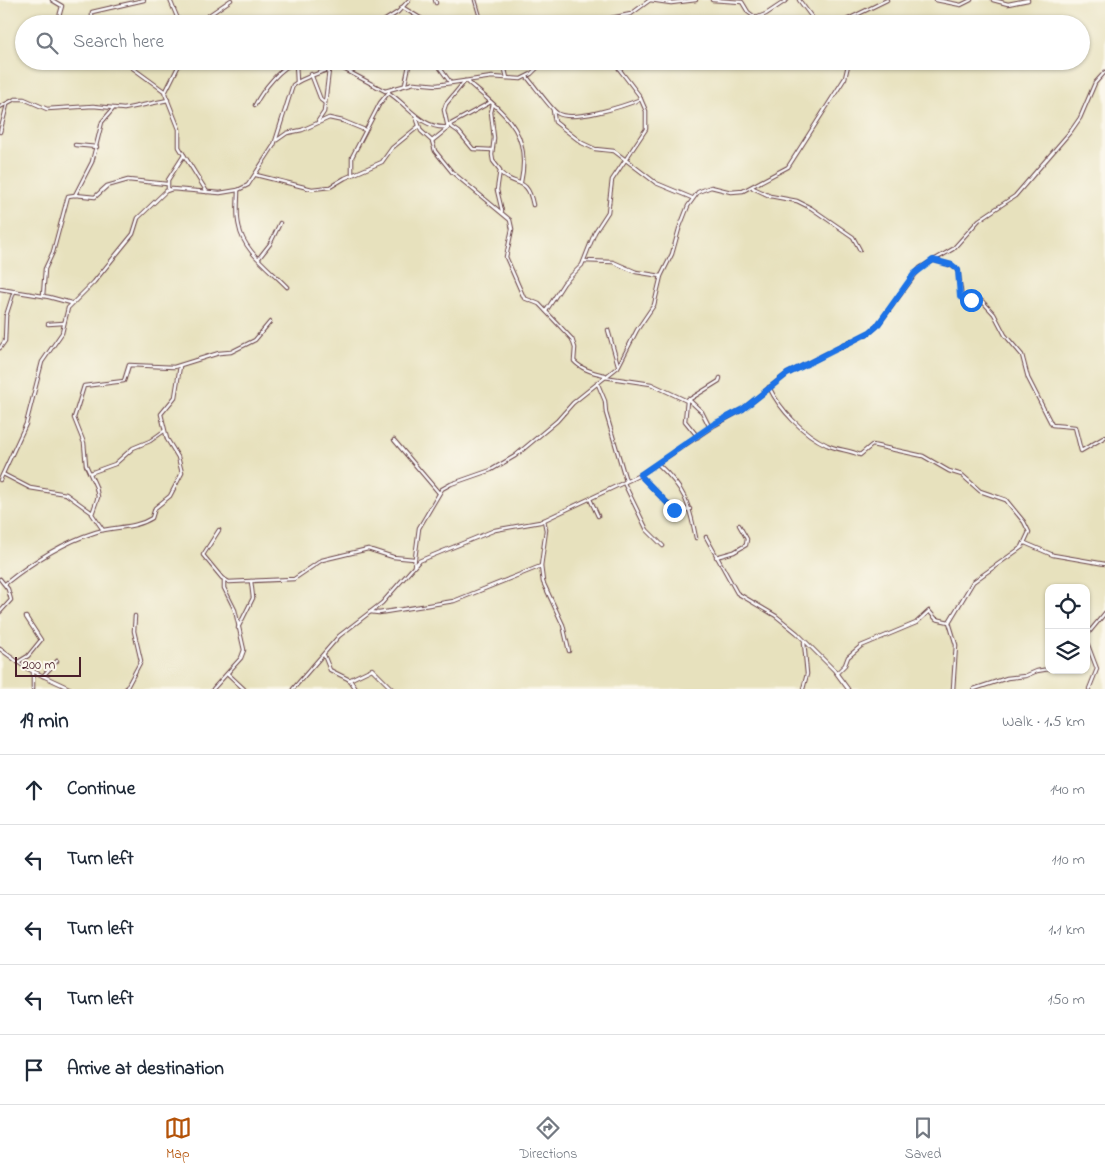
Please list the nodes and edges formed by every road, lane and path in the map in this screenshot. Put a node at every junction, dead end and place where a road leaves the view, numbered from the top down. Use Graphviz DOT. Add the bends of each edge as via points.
graph roads {
  1 [pos="52,0"];
  2 [pos="144,0"];
  3 [pos="170,0"];
  4 [pos="231,0"];
  5 [pos="409,0"];
  6 [pos="475,0"];
  7 [pos="696,0"];
  8 [pos="712,0"];
  9 [pos="787,0"];
  10 [pos="799,0"];
  11 [pos="887,0"];
  12 [pos="936,0"];
  13 [pos="971,0"];
  14 [pos="993,0"];
  15 [pos="1028,0"];
  16 [pos="402,8"];
  17 [pos="60,15"];
  18 [pos="92,15"];
  19 [pos="176,15"];
  20 [pos="209,15"];
  21 [pos="392,15"];
  22 [pos="414,15"];
  23 [pos="479,15"];
  24 [pos="624,15"];
  25 [pos="752,15"];
  26 [pos="764,15"];
  27 [pos="810,15"];
  28 [pos="856,15"];
  29 [pos="135,70"];
  30 [pos="176,70"];
  31 [pos="283,70"];
  32 [pos="296,70"];
  33 [pos="329,70"];
  34 [pos="346,70"];
  35 [pos="408,70"];
  36 [pos="441,70"];
  37 [pos="505,70"];
  38 [pos="534,70"];
  39 [pos="620,70"];
  40 [pos="847,70"];
  41 [pos="1105,72"];
  42 [pos="311,74"];
  43 [pos="527,77"];
  44 [pos="507,78"];
  45 [pos="466,81"];
  46 [pos="297,82"];
  47 [pos="450,82"];
  48 [pos="404,85"];
  49 [pos="387,91"];
  50 [pos="165,93"];
  51 [pos="641,99"];
  52 [pos="168,100"];
  53 [pos="325,103"];
  54 [pos="492,103"];
  55 [pos="255,104"];
  56 [pos="7,105"];
  57 [pos="0,107"];
  58 [pos="113,108"];
  59 [pos="553,110"];
  60 [pos="6,112"];
  61 [pos="416,117"];
  62 [pos="318,121"];
  63 [pos="419,126"];
  64 [pos="448,126"];
  65 [pos="365,130"];
  66 [pos="0,132"];
  67 [pos="432,140"];
  68 [pos="275,141"];
  69 [pos="75,145"];
  70 [pos="97,147"];
  71 [pos="492,150"];
  72 [pos="184,155"];
  73 [pos="625,161"];
  74 [pos="500,172"];
  75 [pos="255,175"];
  76 [pos="352,175"];
  77 [pos="520,182"];
  78 [pos="167,184"];
  79 [pos="753,188"];
  80 [pos="168,190"];
  81 [pos="238,190"];
  82 [pos="208,193"];
  83 [pos="75,195"];
  84 [pos="693,198"];
  85 [pos="533,205"];
  86 [pos="503,213"];
  87 [pos="280,223"];
  88 [pos="860,250"];
  89 [pos="259,258"];
  90 [pos="933,260"];
  91 [pos="584,261"];
  92 [pos="661,276"];
  93 [pos="287,287"];
  94 [pos="0,289"];
  95 [pos="14,291"];
  96 [pos="43,296"];
  97 [pos="71,304"];
  98 [pos="545,311"];
  99 [pos="64,322"];
  100 [pos="270,322"];
  101 [pos="48,324"];
  102 [pos="608,330"];
  103 [pos="0,348"];
  104 [pos="180,366"];
  105 [pos="618,366"];
  106 [pos="605,376"];
  107 [pos="720,378"];
  108 [pos="597,382"];
  109 [pos="769,387"];
  110 [pos="688,400"];
  111 [pos="710,428"];
  112 [pos="164,431"];
  113 [pos="698,437"];
  114 [pos="1105,437"];
  115 [pos="394,440"];
  116 [pos="658,464"];
  117 [pos="90,472"];
  118 [pos="3,474"];
  119 [pos="640,475"];
  120 [pos="0,480"];
  121 [pos="625,482"];
  122 [pos="439,493"];
  123 [pos="590,498"];
  124 [pos="690,509"];
  125 [pos="91,512"];
  126 [pos="598,516"];
  127 [pos="544,520"];
  128 [pos="740,525"];
  129 [pos="103,530"];
  130 [pos="219,530"];
  131 [pos="706,537"];
  132 [pos="696,538"];
  133 [pos="1025,542"];
  134 [pos="663,546"];
  135 [pos="716,557"];
  136 [pos="414,559"];
  137 [pos="1105,564"];
  138 [pos="414,566"];
  139 [pos="541,566"];
  140 [pos="0,579"];
  141 [pos="224,580"];
  142 [pos="251,580"];
  143 [pos="5,584"];
  144 [pos="0,612"];
  145 [pos="370,612"];
  146 [pos="1105,614"];
  147 [pos="135,616"];
  148 [pos="26,617"];
  149 [pos="949,622"];
  150 [pos="238,628"];
  151 [pos="1090,633"];
  152 [pos="804,641"];
  153 [pos="1090,649"];
  154 [pos="0,650"];
  155 [pos="569,651"];
  156 [pos="324,655"];
  157 [pos="57,661"];
  158 [pos="18,662"];
  159 [pos="1045,670"];
  160 [pos="33,672"];
  161 [pos="837,673"];
  162 [pos="228,674"];
  163 [pos="43,676"];
  164 [pos="349,680"];
  165 [pos="33,689"];
  166 [pos="71,689"];
  167 [pos="126,689"];
  168 [pos="213,689"];
  169 [pos="244,689"];
  170 [pos="294,689"];
  171 [pos="356,689"];
  172 [pos="392,689"];
  173 [pos="803,689"];
  174 [pos="848,689"];
  175 [pos="953,689"];
  176 [pos="974,689"];
  177 [pos="1089,689"];
  1 -- 17 [label="street" via="62,6"];
  2 -- 18 [label="street" via="92,12"];
  3 -- 19 [label="street"];
  4 -- 20 [label="street"];
  5 -- 16 [label="street"];
  6 -- 23 [label="street"];
  7 -- 24 [label="street" via="671,3 650,0 632,14"];
  8 -- 25 [label="street" via="742,2"];
  9 -- 26 [label="street"];
  10 -- 27 [label="street"];
  11 -- 28 [label="street"];
  12 -- 13 [label="street" via="961,4"];
  14 -- 15 [label="street" via="1008,4"];
  16 -- 21 [label="street"];
  16 -- 22 [label="street"];
  29 -- 50 [label="street"];
  30 -- 50 [label="street"];
  31 -- 55 [label="street" via="262,91"];
  32 -- 46 [label="street"];
  33 -- 42 [label="street"];
  33 -- 53 [label="street"];
  34 -- 49 [label="street"];
  35 -- 48 [label="street"];
  36 -- 47 [label="street"];
  37 -- 44 [label="street"];
  38 -- 43 [label="street"];
  39 -- 51 [label="street"];
  40 -- 79 [label="street" via="846,78 794,160"];
  41 -- 90 [label="street" via="1095,83 1071,131 1015,196 979,220 953,249"];
  42 -- 46 [label="street"];
  42 -- 53 [label="street"];
  43 -- 44 [label="street"];
  43 -- 59 [label="street"];
  44 -- 45 [label="street"];
  45 -- 47 [label="street"];
  45 -- 54 [label="street"];
  45 -- 64 [label="street" via="446,104 444,110"];
  46 -- 68 [label="street" via="292,88"];
  47 -- 48 [label="street"];
  48 -- 49 [label="street"];
  49 -- 61 [label="street"];
  49 -- 65 [label="street"];
  50 -- 52 [label="street"];
  51 -- 59 [label="street" via="600,113 563,116"];
  51 -- 73 [label="street" via="646,129"];
  52 -- 58 [label="street"];
  52 -- 72 [label="street" via="179,129 179,147"];
  53 -- 62 [label="street"];
  54 -- 64 [label="street"];
  54 -- 71 [label="street"];
  54 -- 77 [label="street" via="514,125 520,137 524,162"];
  56 -- 57 [label="street"];
  56 -- 58 [label="street" via="20,98 47,108"];
  56 -- 60 [label="street"];
  57 -- 60 [label="street"];
  58 -- 70 [label="street" via="102,122"];
  59 -- 73 [label="street" via="555,122 576,140 595,149 614,151"];
  60 -- 66 [label="street"];
  61 -- 63 [label="street"];
  61 -- 64 [label="street" via="435,126"];
  62 -- 65 [label="street" via="334,119"];
  62 -- 68 [label="street"];
  63 -- 67 [label="street"];
  63 -- 76 [label="street" via="392,148 382,162"];
  64 -- 67 [label="street"];
  64 -- 71 [label="street" via="459,132 473,149"];
  65 -- 76 [label="street" via="352,157"];
  67 -- 86 [label="street" via="436,154 452,172"];
  68 -- 75 [label="street"];
  69 -- 70 [label="street"];
  70 -- 83 [label="street"];
  71 -- 74 [label="street" via="492,161"];
  72 -- 78 [label="street"];
  72 -- 82 [label="street"];
  73 -- 84 [label="street" via="656,183"];
  73 -- 91 [label="street" via="612,180 608,212 595,232"];
  74 -- 77 [label="street" via="508,179"];
  74 -- 86 [label="street" via="498,190"];
  75 -- 76 [label="street" via="312,189 330,187"];
  75 -- 81 [label="street" via="248,185"];
  77 -- 85 [label="street" via="530,194"];
  78 -- 80 [label="street"];
  78 -- 83 [label="street" via="128,180 107,186 95,197"];
  79 -- 84 [label="street" via="737,192 708,187"];
  79 -- 88 [label="street" via="811,208 852,237"];
  80 -- 82 [label="street"];
  80 -- 97 [label="street" via="138,218 133,234 124,246"];
  81 -- 82 [label="street"];
  81 -- 89 [label="street" via="242,237"];
  83 -- 96 [label="street" via="67,199 53,252 45,269"];
  84 -- 92 [label="street"];
  86 -- 98 [label="street" via="512,224 506,251 512,272 524,298 540,304"];
  87 -- 89 [label="street"];
  89 -- 93 [label="street"];
  90 -- 109 [label="street" via="914,274 870,332 804,364"];
  90 -- 114 [label="street" via="958,270 962,298 982,301 994,314 1022,355 1028,378 1052,425 1075,427 1081,451"];
  91 -- 92 [label="street" via="613,262 636,272"];
  91 -- 98 [label="street"];
  92 -- 105 [label="street" via="654,305"];
  94 -- 95 [label="street"];
  95 -- 96 [label="street"];
  95 -- 103 [label="street" via="6,316 5,341"];
  96 -- 97 [label="street"];
  97 -- 99 [label="street"];
  98 -- 106 [label="street" via="572,339 577,365"];
  99 -- 101 [label="street"];
  99 -- 118 [label="street" via="62,333 42,362 26,424"];
  100 -- 104 [label="street" via="255,340 237,350"];
  102 -- 105 [label="street"];
  104 -- 112 [label="street" via="176,394 160,414"];
  104 -- 117 [label="street" via="132,365 124,381 84,386 74,418"];
  105 -- 106 [label="street"];
  106 -- 108 [label="street"];
  106 -- 110 [label="street" via="651,384"];
  107 -- 110 [label="street"];
  108 -- 121 [label="street" via="605,401"];
  108 -- 122 [label="street" via="515,456 491,470 451,484"];
  109 -- 111 [label="street" via="743,409"];
  109 -- 133 [label="street" via="784,412 827,445 860,455 872,445 923,456 962,475 980,491 1006,500 1028,529"];
  110 -- 111 [label="street" via="702,412"];
  110 -- 113 [label="street" via="685,418"];
  111 -- 113 [label="street"];
  112 -- 117 [label="street" via="132,448 115,464"];
  112 -- 129 [label="street" via="181,463 182,473 177,485 170,496 155,508 150,519 133,526"];
  113 -- 116 [label="street"];
  115 -- 122 [label="street"];
  116 -- 119 [label="street"];
  116 -- 124 [label="street" via="676,482"];
  117 -- 125 [label="street" via="98,497"];
  118 -- 120 [label="street"];
  118 -- 125 [label="street" via="30,488 66,494"];
  119 -- 121 [label="street"];
  119 -- 124 [label="street" via="674,510"];
  121 -- 123 [label="street"];
  121 -- 134 [label="street" via="647,530"];
  122 -- 136 [label="street" via="419,528"];
  123 -- 126 [label="street"];
  123 -- 127 [label="street"];
  124 -- 132 [label="street"];
  125 -- 129 [label="street"];
  127 -- 138 [label="street" via="495,530 423,559"];
  127 -- 139 [label="street" via="546,530"];
  128 -- 135 [label="street" via="748,539 746,545"];
  129 -- 143 [label="street" via="58,549"];
  130 -- 141 [label="street" via="203,555"];
  131 -- 135 [label="street"];
  133 -- 137 [label="street" via="1053,556"];
  133 -- 149 [label="street" via="973,582"];
  135 -- 152 [label="street" via="737,593 776,616"];
  136 -- 138 [label="street"];
  136 -- 142 [label="street" via="393,557 368,549 322,560 294,579"];
  138 -- 145 [label="street"];
  139 -- 145 [label="street" via="454,601 379,614"];
  139 -- 155 [label="street" via="543,582 563,625"];
  140 -- 143 [label="street"];
  141 -- 142 [label="street"];
  141 -- 150 [label="street"];
  142 -- 150 [label="street" via="253,598"];
  143 -- 144 [label="street" via="11,600"];
  145 -- 156 [label="street" via="349,627"];
  146 -- 151 [label="street"];
  147 -- 167 [label="street" via="134,631 141,661"];
  148 -- 158 [label="street" via="41,640 28,656"];
  149 -- 161 [label="street" via="936,619 930,611 910,626 861,646"];
  149 -- 175 [label="street" via="956,645"];
  150 -- 162 [label="street" via="244,650"];
  152 -- 161 [label="street"];
  152 -- 173 [label="street" via="807,674"];
  153 -- 177 [label="street" via="1097,669"];
  154 -- 158 [label="street"];
  156 -- 164 [label="street" via="330,670"];
  156 -- 170 [label="street"];
  157 -- 163 [label="street"];
  158 -- 160 [label="street"];
  159 -- 176 [label="street"];
  160 -- 163 [label="street"];
  160 -- 165 [label="street"];
  161 -- 174 [label="street"];
  162 -- 168 [label="street"];
  162 -- 169 [label="street"];
  163 -- 166 [label="street"];
  164 -- 171 [label="street"];
  164 -- 172 [label="street" via="374,670"];
}
